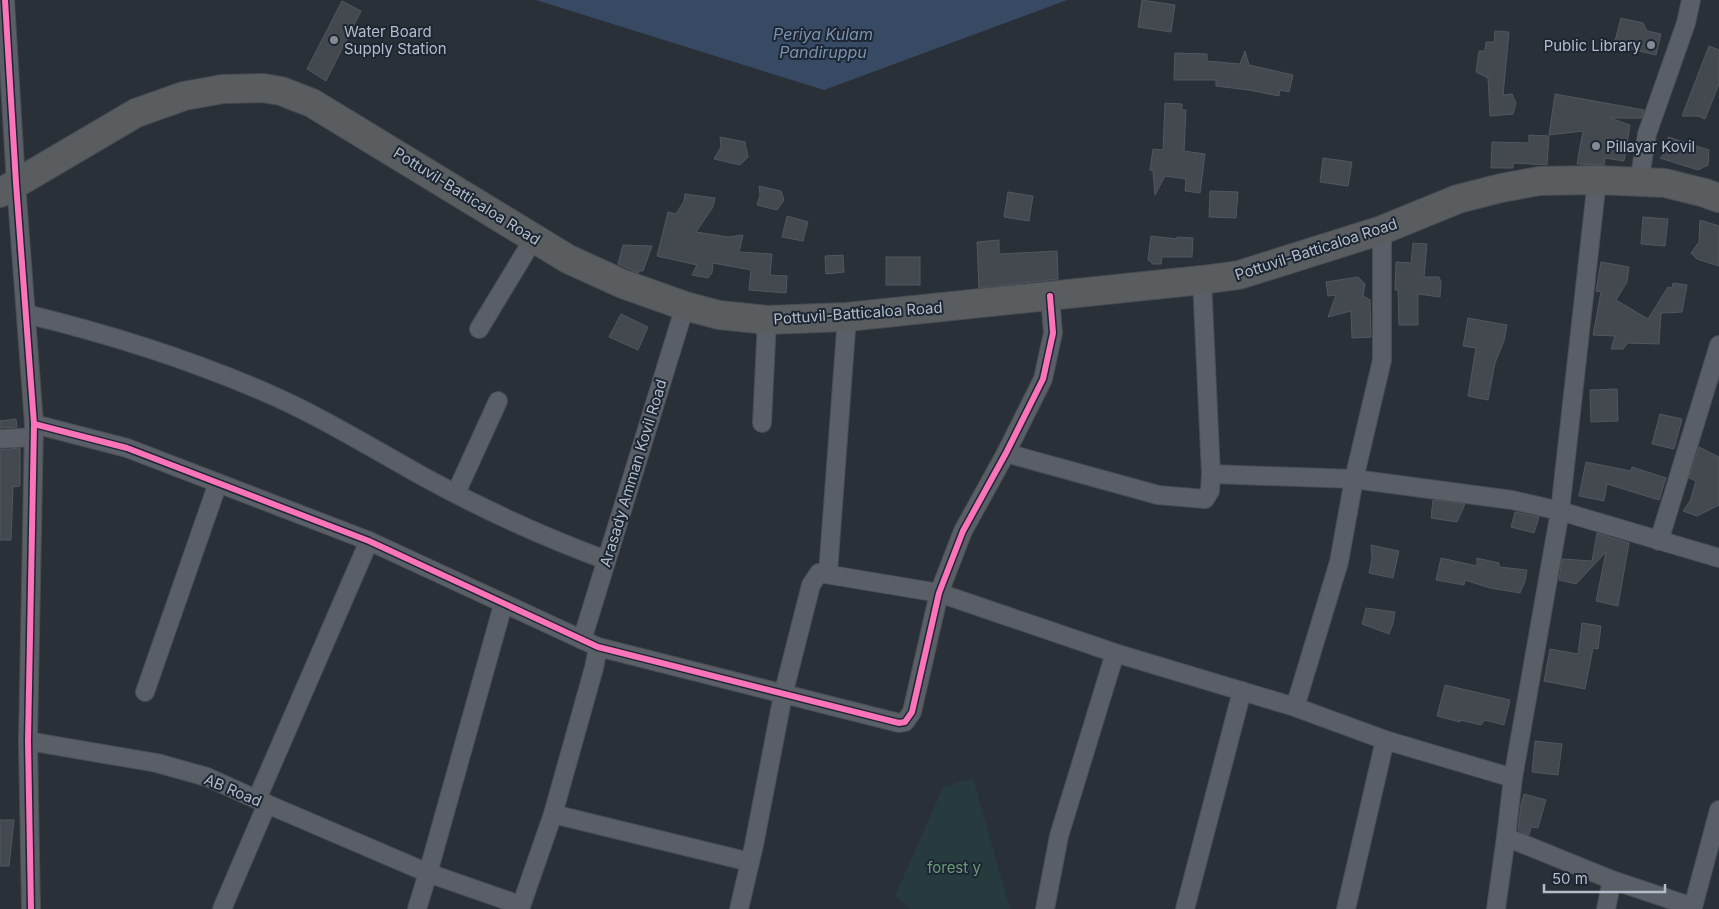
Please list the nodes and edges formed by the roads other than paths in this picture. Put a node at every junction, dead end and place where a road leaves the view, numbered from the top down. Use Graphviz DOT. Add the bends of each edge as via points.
graph roads {
  1 [pos="5,0"];
  2 [pos="1691,0"];
  3 [pos="1597,180"];
  4 [pos="1639,182"];
  5 [pos="8,188"];
  6 [pos="1719,198"];
  7 [pos="1382,230"];
  8 [pos="534,238"];
  9 [pos="1202,280"];
  10 [pos="1050,296"];
  11 [pos="685,306"];
  12 [pos="26,314"];
  13 [pos="847,317"];
  14 [pos="768,320"];
  15 [pos="479,329"];
  16 [pos="1719,345"];
  17 [pos="498,401"];
  18 [pos="762,423"];
  19 [pos="34,430"];
  20 [pos="0,439"];
  21 [pos="1006,453"];
  22 [pos="1211,474"];
  23 [pos="1354,479"];
  24 [pos="218,483"];
  25 [pos="456,493"];
  26 [pos="1560,511"];
  27 [pos="369,541"];
  28 [pos="1659,541"];
  29 [pos="1719,558"];
  30 [pos="606,560"];
  31 [pos="828,574"];
  32 [pos="939,593"];
  33 [pos="503,604"];
  34 [pos="590,644"];
  35 [pos="1115,653"];
  36 [pos="1242,691"];
  37 [pos="145,692"];
  38 [pos="783,695"];
  39 [pos="1295,707"];
  40 [pos="1386,740"];
  41 [pos="28,741"];
  42 [pos="1513,778"];
  43 [pos="262,802"];
  44 [pos="1719,810"];
  45 [pos="553,814"];
  46 [pos="1506,837"];
  47 [pos="750,862"];
  48 [pos="428,872"];
  49 [pos="1612,880"];
  50 [pos="520,907"];
  51 [pos="1693,908"];
  52 [pos="31,909"];
  53 [pos="222,909"];
  54 [pos="417,909"];
  55 [pos="739,909"];
  56 [pos="1045,909"];
  57 [pos="1185,909"];
  58 [pos="1346,909"];
  59 [pos="1496,909"];
  60 [pos="1606,909"];
  1 -- 5 [label="street"];
  2 -- 4 [label="street" via="1686,23 1646,134"];
  3 -- 4 [label="highway, Pottuvil-Batticaloa Road"];
  3 -- 7 [label="highway, Pottuvil-Batticaloa Road" via="1539,181 1501,188 1458,199"];
  3 -- 26 [label="street"];
  4 -- 6 [label="highway, Pottuvil-Batticaloa Road" via="1665,183"];
  5 -- 8 [label="highway, Pottuvil-Batticaloa Road" via="136,113 191,95 223,89 263,88 312,103"];
  5 -- 12 [label="street"];
  7 -- 9 [label="highway, Pottuvil-Batticaloa Road" via="1240,275"];
  7 -- 23 [label="street" via="1382,360"];
  8 -- 11 [label="highway, Pottuvil-Batticaloa Road" via="568,259 623,284"];
  8 -- 15 [label="street"];
  9 -- 10 [label="highway, Pottuvil-Batticaloa Road"];
  9 -- 22 [label="street"];
  10 -- 13 [label="highway, Pottuvil-Batticaloa Road"];
  10 -- 21 [label="street" via="1053,333 1042,379"];
  11 -- 14 [label="highway, Pottuvil-Batticaloa Road" via="719,315"];
  11 -- 30 [label="street, Arasady Amman Kovil Road"];
  12 -- 19 [label="street"];
  12 -- 25 [label="street" via="88,329 260,390 346,432"];
  13 -- 14 [label="highway, Pottuvil-Batticaloa Road"];
  13 -- 31 [label="street"];
  14 -- 18 [label="street"];
  16 -- 28 [label="street"];
  17 -- 25 [label="street"];
  19 -- 20 [label="street"];
  19 -- 24 [label="street" via="127,448"];
  19 -- 41 [label="street"];
  21 -- 22 [label="street" via="1158,495 1205,498 1210,491"];
  21 -- 32 [label="street" via="963,531"];
  22 -- 23 [label="street"];
  23 -- 26 [label="street" via="1512,500"];
  23 -- 39 [label="street" via="1339,562"];
  24 -- 27 [label="street"];
  24 -- 37 [label="street"];
  25 -- 30 [label="street" via="555,541"];
  26 -- 28 [label="street"];
  26 -- 42 [label="street"];
  27 -- 33 [label="street"];
  27 -- 43 [label="street"];
  28 -- 29 [label="street"];
  30 -- 34 [label="street, Arasady Amman Kovil Road"];
  31 -- 32 [label="street"];
  31 -- 38 [label="street" via="819,573 811,585"];
  32 -- 35 [label="street"];
  32 -- 38 [label="street" via="912,712 905,722"];
  33 -- 34 [label="street"];
  33 -- 48 [label="street"];
  34 -- 38 [label="street"];
  34 -- 45 [label="street, Arasady Amman Kovil Road" via="594,668"];
  35 -- 36 [label="street"];
  35 -- 56 [label="street" via="1060,836"];
  36 -- 39 [label="street"];
  36 -- 57 [label="street"];
  38 -- 47 [label="street"];
  39 -- 40 [label="street"];
  40 -- 42 [label="street"];
  40 -- 58 [label="street"];
  41 -- 43 [label="street, AB Road" via="157,763 208,777"];
  41 -- 52 [label="street"];
  42 -- 46 [label="street"];
  43 -- 48 [label="street, AB Road"];
  43 -- 53 [label="street"];
  44 -- 51 [label="street"];
  45 -- 47 [label="street"];
  45 -- 50 [label="street, Arasady Amman Kovil Road"];
  46 -- 49 [label="street"];
  46 -- 59 [label="street"];
  47 -- 55 [label="street"];
  48 -- 50 [label="street, AB Road"];
  48 -- 54 [label="street"];
  49 -- 51 [label="street"];
  49 -- 60 [label="street"];
}
